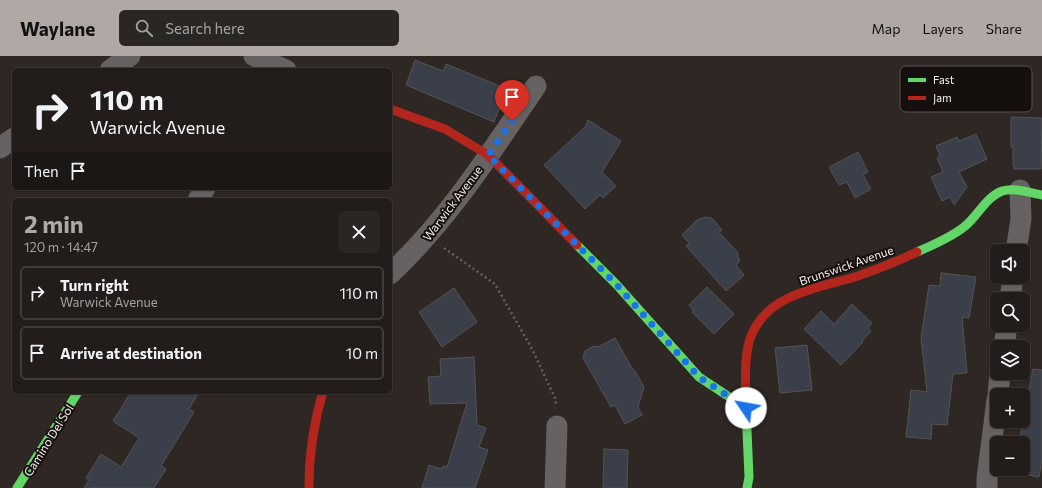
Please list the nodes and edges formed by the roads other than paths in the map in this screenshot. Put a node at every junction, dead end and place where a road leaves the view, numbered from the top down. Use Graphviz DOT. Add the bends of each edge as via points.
graph roads {
  1 [pos="130,56"];
  2 [pos="254,56"];
  3 [pos="113,68"];
  4 [pos="278,68"];
  5 [pos="536,86"];
  6 [pos="392,109"];
  7 [pos="12,139"];
  8 [pos="0,148"];
  9 [pos="488,155"];
  10 [pos="1020,190"];
  11 [pos="1042,195"];
  12 [pos="1017,244"];
  13 [pos="392,272"];
  14 [pos="77,394"];
  15 [pos="322,394"];
  16 [pos="746,408"];
  17 [pos="557,426"];
  18 [pos="993,428"];
  19 [pos="17,488"];
  20 [pos="309,488"];
  21 [pos="555,488"];
  22 [pos="747,488"];
  23 [pos="987,488"];
  1 -- 3 [label="street"];
  2 -- 4 [label="street"];
  5 -- 9 [label="street, Warwick Avenue"];
  6 -- 9 [label="street" via="444,129"];
  7 -- 8 [label="street"];
  9 -- 13 [label="street, Warwick Avenue" via="442,220"];
  9 -- 16 [label="street" via="616,284 699,377"];
  10 -- 11 [label="street, Brunswick Avenue"];
  10 -- 12 [label="street"];
  10 -- 16 [label="street, Brunswick Avenue" via="1000,192 958,232 935,244 870,272 786,299 771,308 760,319 746,357"];
  14 -- 19 [label="street, Camino Del Sol"];
  15 -- 20 [label="street" via="314,423"];
  16 -- 22 [label="street, Brunswick Avenue" via="749,477"];
  17 -- 21 [label="street"];
  18 -- 23 [label="street"];
}
